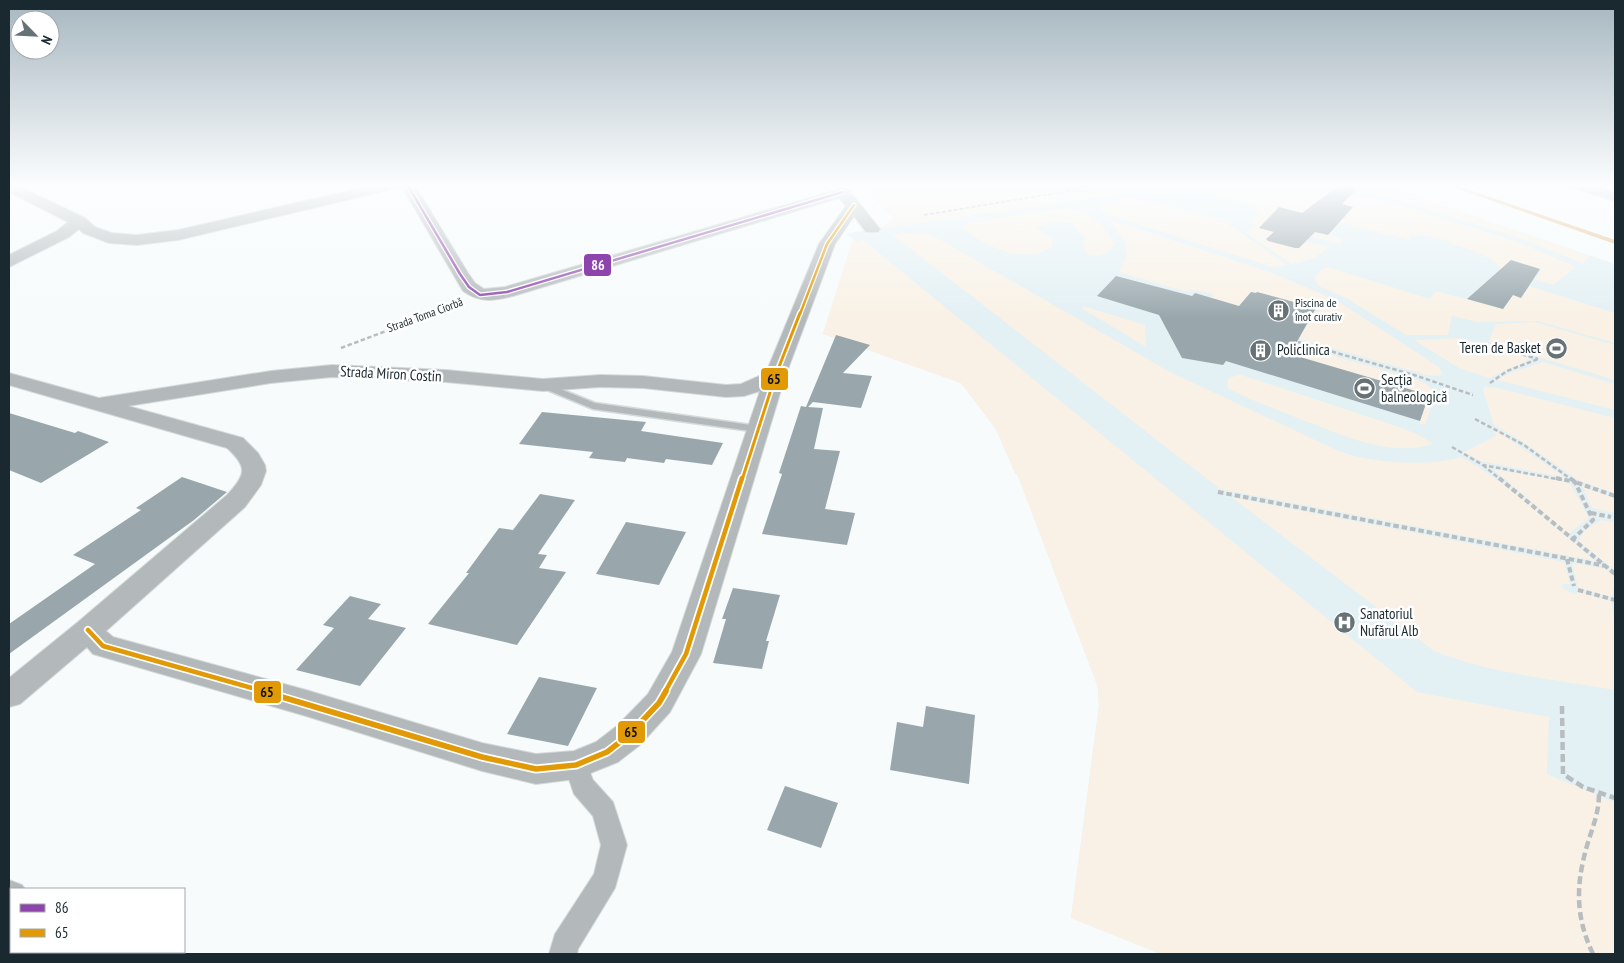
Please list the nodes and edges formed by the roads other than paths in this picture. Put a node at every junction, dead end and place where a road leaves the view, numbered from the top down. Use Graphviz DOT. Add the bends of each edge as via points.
graph roads {
  1 [pos="69,229"];
  2 [pos="88,229"];
  3 [pos="204,229"];
  4 [pos="433,229"];
  5 [pos="724,229"];
  6 [pos="832,229"];
  7 [pos="9,262"];
  8 [pos="775,377"];
  9 [pos="9,379"];
  10 [pos="543,384"];
  11 [pos="99,404"];
  12 [pos="758,429"];
  13 [pos="88,630"];
  14 [pos="9,695"];
  15 [pos="576,765"];
  16 [pos="563,954"];
  1 -- 7 [label="street"];
  2 -- 3 [label="street" via="109,238 137,240"];
  4 -- 5 [label="street, Strada Toma Ciorbă" via="469,287 480,295 507,292"];
  6 -- 8 [label="street"];
  8 -- 10 [label="street, Strada Miron Costin" via="744,390 726,391 643,382"];
  8 -- 12 [label="street"];
  9 -- 11 [label="street, Strada Miron Costin"];
  10 -- 11 [label="street, Strada Miron Costin" via="332,371 271,377"];
  10 -- 12 [label="lane" via="593,406"];
  11 -- 13 [label="street" via="235,443 248,454 255,469 250,486 236,501"];
  12 -- 15 [label="street" via="686,654 659,702 629,735 607,752"];
  13 -- 14 [label="street"];
  13 -- 15 [label="street" via="103,646 306,703 482,758 536,769"];
  15 -- 16 [label="street" via="583,786 604,810 614,845 606,879 565,944"];
}
